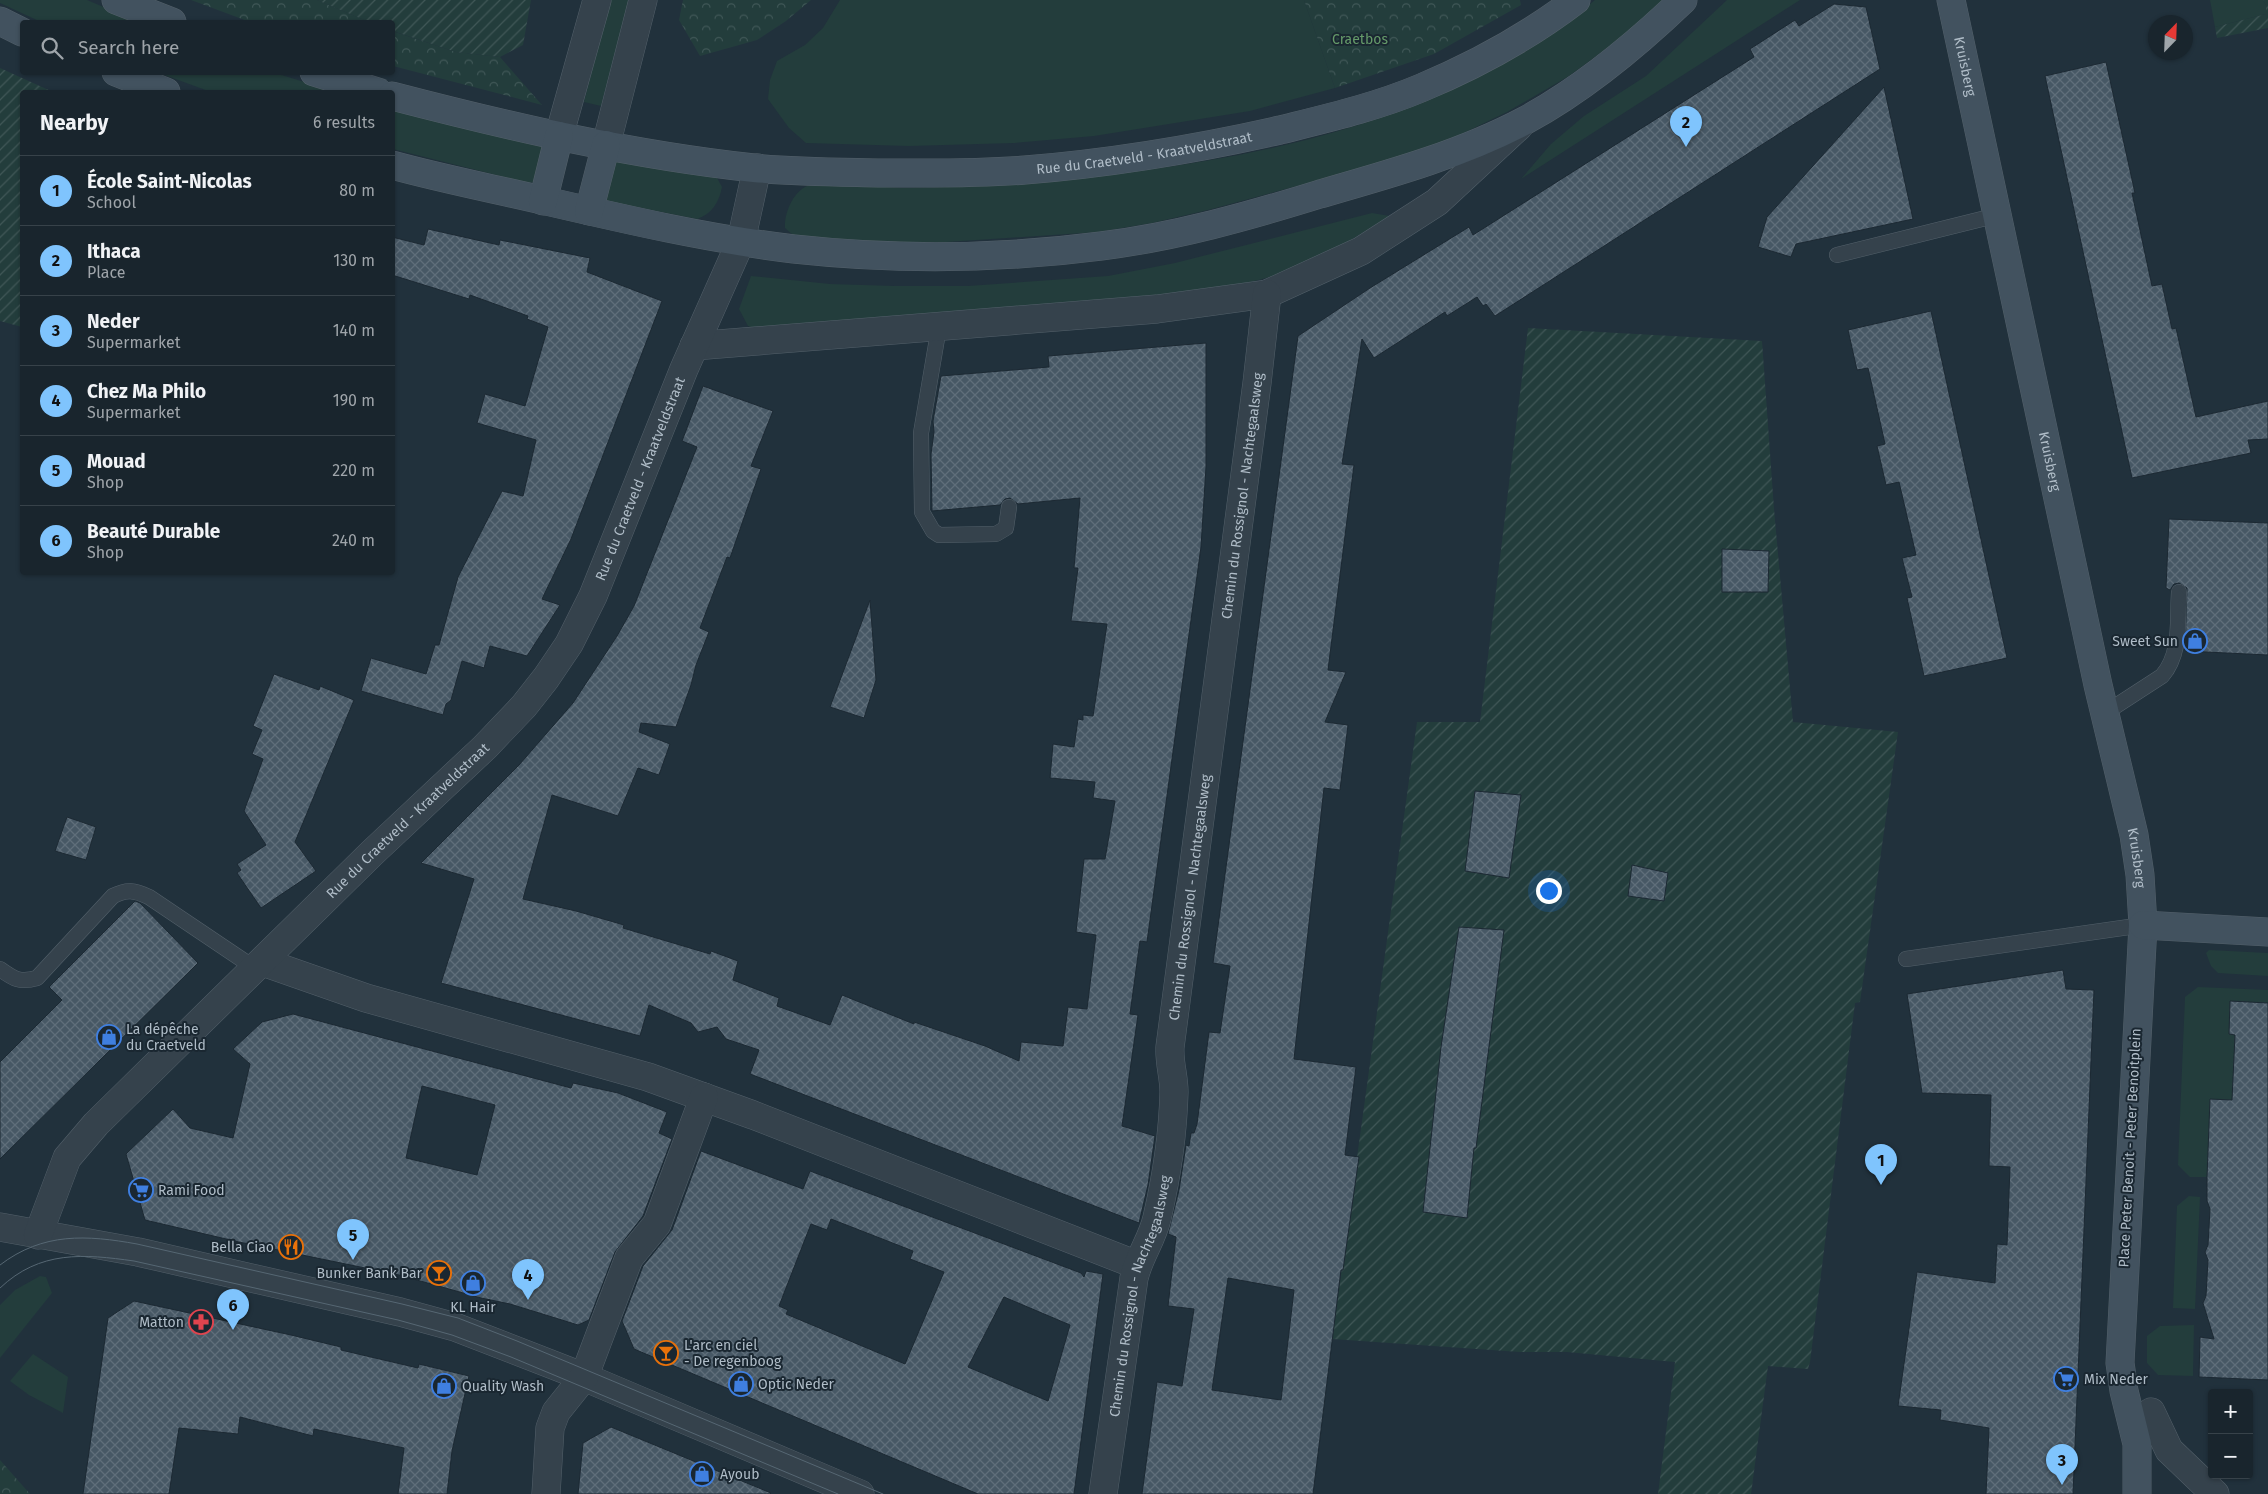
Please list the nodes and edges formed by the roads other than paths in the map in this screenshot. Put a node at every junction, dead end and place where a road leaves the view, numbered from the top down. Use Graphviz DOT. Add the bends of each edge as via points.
graph roads {
  1 [pos="116,0"];
  2 [pos="597,0"];
  3 [pos="643,0"];
  4 [pos="1576,0"];
  5 [pos="1683,0"];
  6 [pos="1951,0"];
  7 [pos="167,20"];
  8 [pos="0,21"];
  9 [pos="20,31"];
  10 [pos="124,75"];
  11 [pos="324,75"];
  12 [pos="161,90"];
  13 [pos="372,90"];
  14 [pos="395,97"];
  15 [pos="1526,120"];
  16 [pos="559,136"];
  17 [pos="606,145"];
  18 [pos="395,166"];
  19 [pos="757,168"];
  20 [pos="543,200"];
  21 [pos="589,211"];
  22 [pos="1998,215"];
  23 [pos="741,241"];
  24 [pos="1836,255"];
  25 [pos="1267,294"];
  26 [pos="939,327"];
  27 [pos="694,346"];
  28 [pos="1009,507"];
  29 [pos="2179,592"];
  30 [pos="2105,713"];
  31 [pos="2143,924"];
  32 [pos="2268,932"];
  33 [pos="1906,959"];
  34 [pos="259,966"];
  35 [pos="0,969"];
  36 [pos="704,1097"];
  37 [pos="0,1227"];
  38 [pos="38,1234"];
  39 [pos="1137,1265"];
  40 [pos="584,1377"];
  41 [pos="2151,1412"];
  42 [pos="546,1494"];
  43 [pos="860,1494"];
  44 [pos="1103,1494"];
  45 [pos="2137,1494"];
  46 [pos="2215,1494"];
  1 -- 7 [label="street"];
  2 -- 16 [label="street"];
  3 -- 17 [label="street"];
  4 -- 19 [label="street, Rue du Craetveld - Kraatveldstraat" via="1490,56 1419,89 1366,108 1235,140 1110,162 1022,171 842,172"];
  5 -- 15 [label="street" via="1618,57"];
  6 -- 22 [label="street, Kruisberg"];
  8 -- 9 [label="street"];
  10 -- 12 [label="street"];
  11 -- 13 [label="street"];
  14 -- 16 [label="street"];
  15 -- 23 [label="street" via="1480,141 1371,180 1206,226 1102,246 957,257 861,254"];
  15 -- 25 [label="street" via="1437,202 1361,251"];
  16 -- 17 [label="street"];
  16 -- 20 [label="street"];
  17 -- 19 [label="street"];
  17 -- 21 [label="street"];
  18 -- 20 [label="street"];
  19 -- 23 [label="street, Rue du Craetveld - Kraatveldstraat"];
  20 -- 21 [label="street"];
  21 -- 23 [label="street"];
  22 -- 24 [label="lane"];
  22 -- 30 [label="street, Kruisberg"];
  23 -- 27 [label="street, Rue du Craetveld - Kraatveldstraat"];
  25 -- 26 [label="street" via="1157,309"];
  25 -- 39 [label="street, Chemin du Rossignol - Nachtegaalsweg" via="1170,1047 1174,1095 1170,1138 1155,1226"];
  26 -- 27 [label="street"];
  26 -- 28 [label="lane" via="921,433 922,512 933,531 940,535 996,534 1006,528"];
  27 -- 34 [label="street, Rue du Craetveld - Kraatveldstraat" via="593,596 569,644 546,678 485,747 372,853"];
  29 -- 30 [label="lane" via="2176,649 2170,667 2162,676"];
  30 -- 31 [label="street, Kruisberg" via="2134,835"];
  31 -- 32 [label="street"];
  31 -- 33 [label="lane"];
  31 -- 45 [label="street, Place Peter Benoit - Peter Benoitplein" via="2120,1363 2137,1444"];
  34 -- 35 [label="lane" via="149,897 125,890 112,896 37,978 24,981"];
  34 -- 36 [label="street" via="615,1066"];
  34 -- 38 [label="street, Rue du Craetveld - Kraatveldstraat" via="112,1107 67,1158"];
  36 -- 39 [label="street"];
  36 -- 40 [label="street" via="657,1224 629,1258"];
  37 -- 38 [label="street"];
  38 -- 40 [label="street" via="138,1252 428,1319 480,1335"];
  39 -- 44 [label="street, Chemin du Rossignol - Nachtegaalsweg"];
  40 -- 42 [label="street" via="556,1412 550,1428"];
  40 -- 43 [label="street"];
  41 -- 46 [label="street" via="2169,1450"];
}
